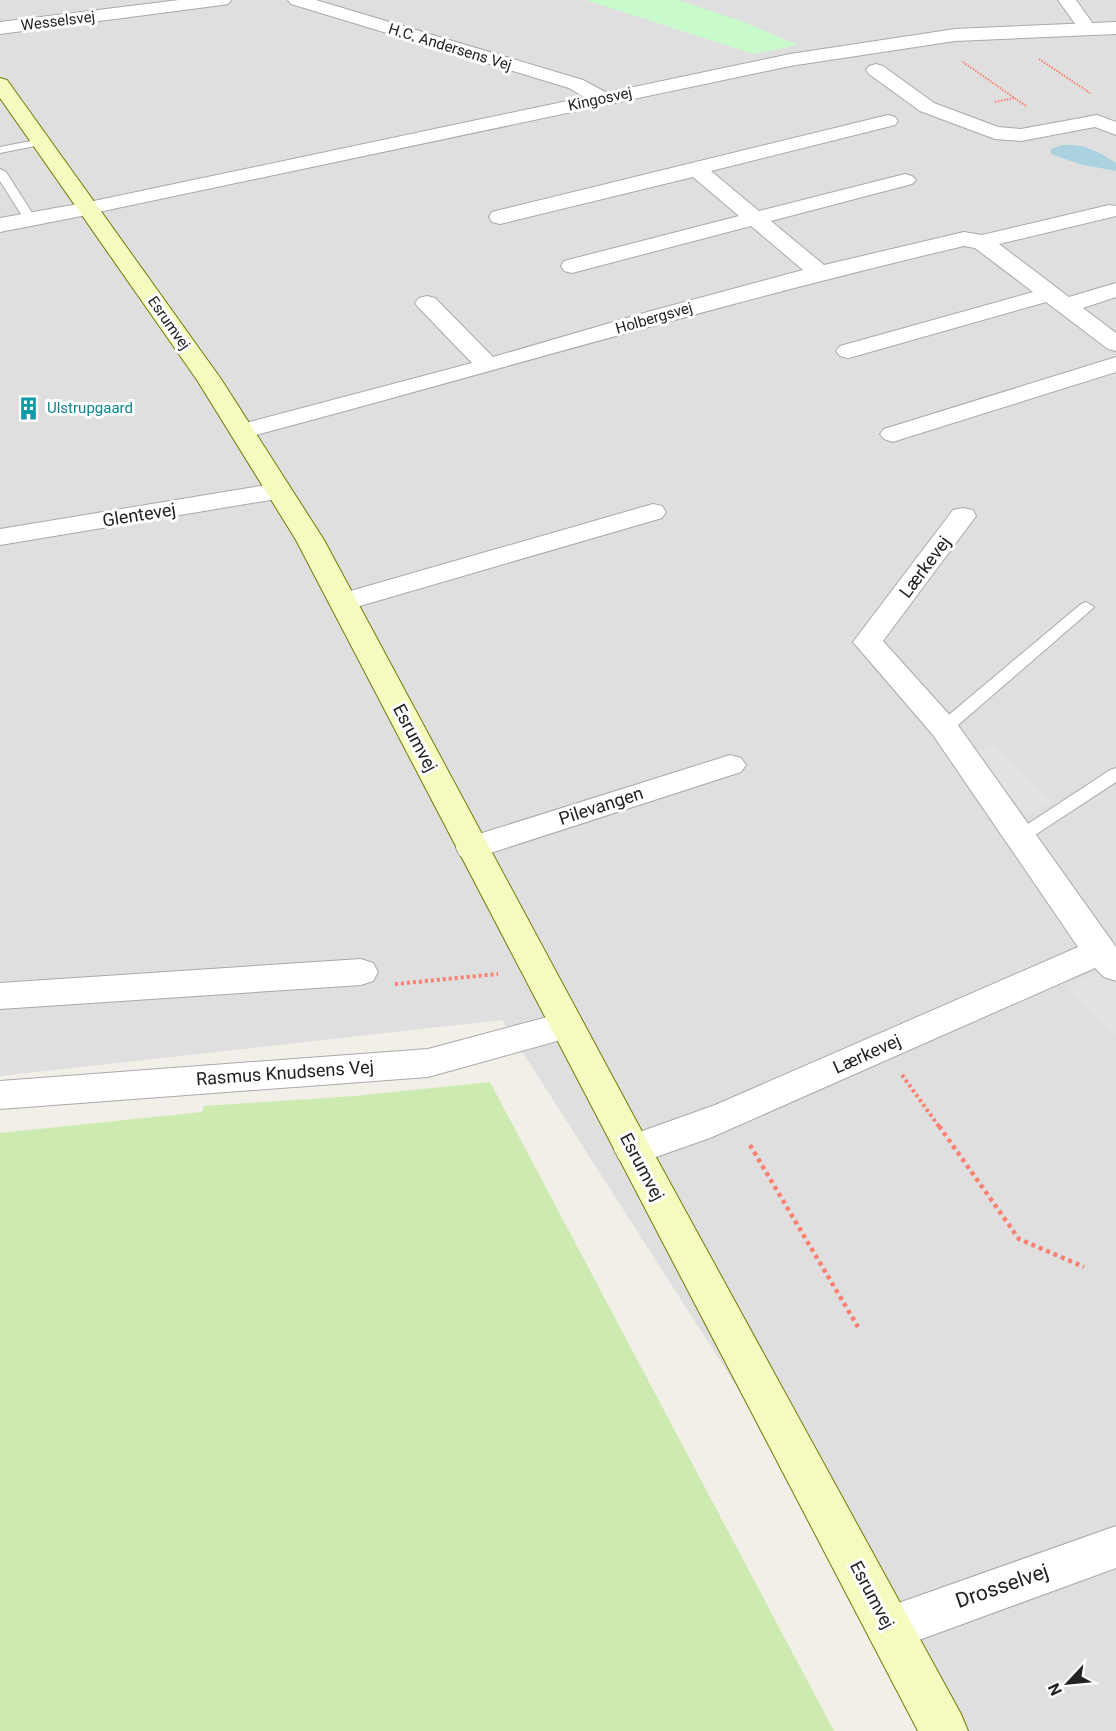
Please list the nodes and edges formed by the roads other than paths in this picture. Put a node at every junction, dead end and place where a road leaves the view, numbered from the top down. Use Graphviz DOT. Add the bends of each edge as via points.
graph roads {
  1 [pos="222,0"];
  2 [pos="297,0"];
  3 [pos="1067,0"];
  4 [pos="0,28"];
  5 [pos="1087,28"];
  6 [pos="1116,28"];
  7 [pos="876,70"];
  8 [pos="0,84"];
  9 [pos="602,98"];
  10 [pos="888,121"];
  11 [pos="1116,129"];
  12 [pos="41,142"];
  13 [pos="0,150"];
  14 [pos="697,170"];
  15 [pos="0,172"];
  16 [pos="905,180"];
  17 [pos="89,208"];
  18 [pos="1109,211"];
  19 [pos="500,217"];
  20 [pos="30,219"];
  21 [pos="755,219"];
  22 [pos="0,225"];
  23 [pos="982,242"];
  24 [pos="572,266"];
  25 [pos="820,273"];
  26 [pos="1116,290"];
  27 [pos="1058,300"];
  28 [pos="427,303"];
  29 [pos="1116,344"];
  30 [pos="848,351"];
  31 [pos="1116,364"];
  32 [pos="488,366"];
  33 [pos="243,431"];
  34 [pos="893,434"];
  35 [pos="279,491"];
  36 [pos="653,512"];
  37 [pos="963,516"];
  38 [pos="0,537"];
  39 [pos="343,602"];
  40 [pos="1086,607"];
  41 [pos="944,728"];
  42 [pos="730,765"];
  43 [pos="1116,774"];
  44 [pos="1020,837"];
  45 [pos="472,848"];
  46 [pos="1111,955"];
  47 [pos="361,972"];
  48 [pos="0,996"];
  49 [pos="566,1025"];
  50 [pos="0,1095"];
  51 [pos="633,1150"];
  52 [pos="1116,1546"];
  53 [pos="890,1628"];
  54 [pos="944,1731"];
  1 -- 4 [label="street, Wesselsvej"];
  2 -- 9 [label="street, H.C. Andersens Vej" via="576,84"];
  3 -- 5 [label="street"];
  5 -- 6 [label="street, Kingosvej"];
  5 -- 9 [label="street, Kingosvej" via="929,38 790,60"];
  7 -- 11 [label="street" via="927,107 995,132 1021,135 1097,121"];
  8 -- 12 [label="main road, Esrumvej"];
  9 -- 17 [label="street, Kingosvej"];
  10 -- 14 [label="street"];
  12 -- 13 [label="lane"];
  12 -- 17 [label="main road, Esrumvej"];
  14 -- 19 [label="street"];
  14 -- 21 [label="street"];
  15 -- 20 [label="lane"];
  16 -- 21 [label="street"];
  17 -- 20 [label="street, Kingosvej"];
  17 -- 33 [label="main road, Esrumvej"];
  18 -- 23 [label="street, Holbergsvej"];
  20 -- 22 [label="street, Kingosvej"];
  21 -- 24 [label="street"];
  21 -- 25 [label="street"];
  23 -- 25 [label="street, Holbergsvej" via="964,239"];
  23 -- 27 [label="street"];
  25 -- 32 [label="street, Holbergsvej"];
  26 -- 27 [label="street"];
  27 -- 29 [label="street"];
  27 -- 30 [label="street"];
  28 -- 32 [label="street"];
  31 -- 34 [label="street"];
  32 -- 33 [label="street, Holbergsvej"];
  33 -- 35 [label="main road, Esrumvej"];
  35 -- 38 [label="street, Glentevej"];
  35 -- 39 [label="main road, Esrumvej"];
  36 -- 39 [label="street"];
  37 -- 41 [label="street, Lærkevej" via="868,642"];
  39 -- 45 [label="main road, Esrumvej"];
  40 -- 41 [label="lane"];
  41 -- 44 [label="street, Lærkevej"];
  42 -- 45 [label="street, Pilevangen"];
  43 -- 44 [label="lane"];
  44 -- 46 [label="street, Lærkevej"];
  45 -- 49 [label="main road, Esrumvej"];
  46 -- 51 [label="street, Lærkevej" via="881,1047 732,1115"];
  47 -- 48 [label="street"];
  49 -- 50 [label="street, Rasmus Knudsens Vej" via="428,1062"];
  49 -- 51 [label="main road, Esrumvej"];
  51 -- 53 [label="main road, Esrumvej"];
  52 -- 53 [label="street, Drosselvej"];
  53 -- 54 [label="main road, Esrumvej"];
}
